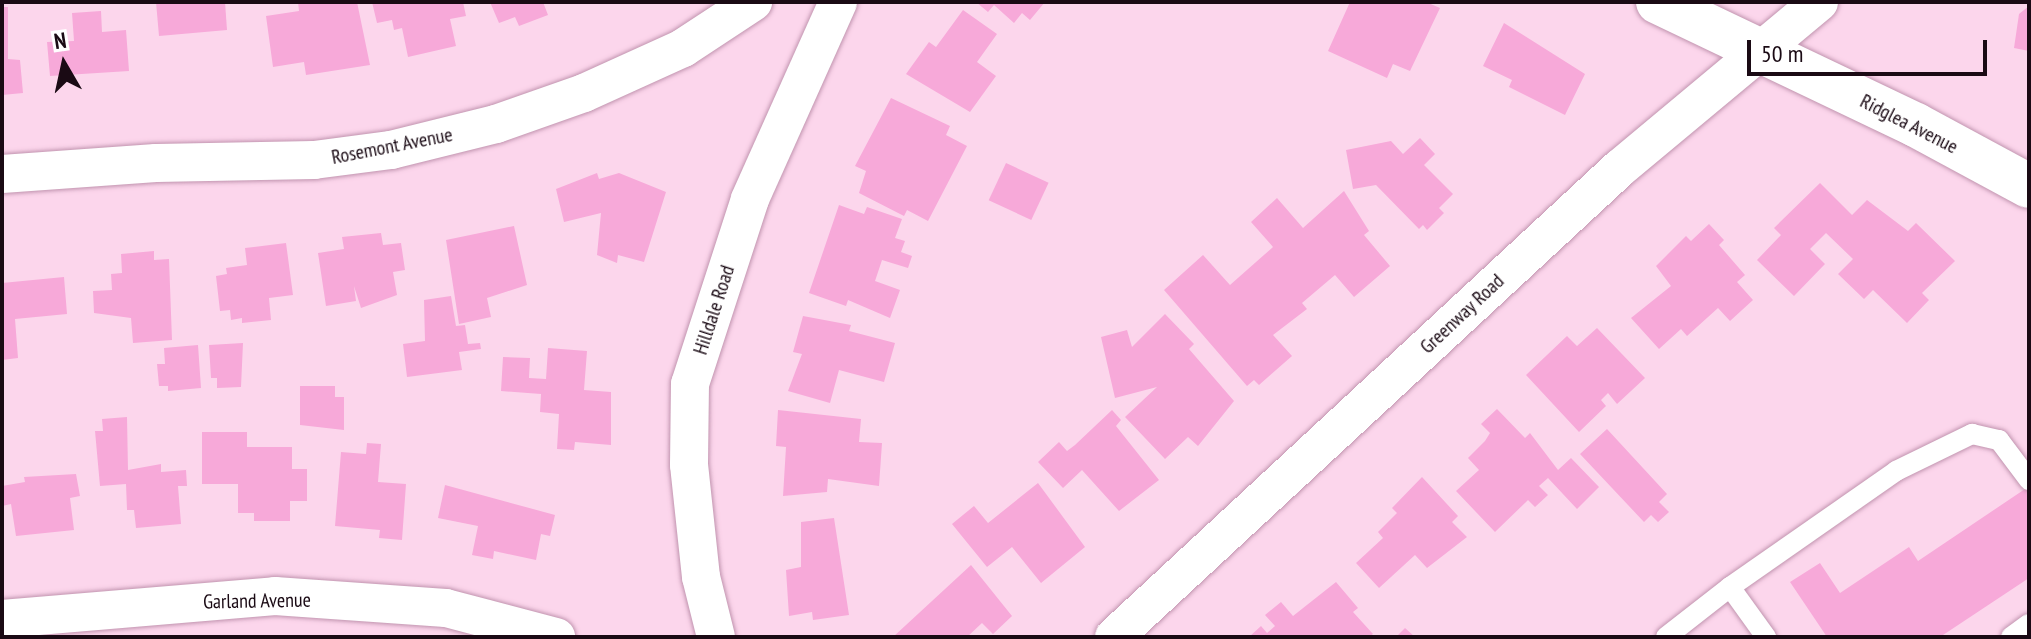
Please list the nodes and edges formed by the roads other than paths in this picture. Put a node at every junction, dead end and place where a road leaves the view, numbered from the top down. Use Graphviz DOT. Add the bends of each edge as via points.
graph roads {
  1 [pos="753,2"];
  2 [pos="838,2"];
  3 [pos="1658,2"];
  4 [pos="1819,2"];
  5 [pos="1757,50"];
  6 [pos="2,174"];
  7 [pos="2029,186"];
  8 [pos="2029,480"];
  9 [pos="1730,587"];
  10 [pos="2,619"];
  11 [pos="2029,624"];
  12 [pos="556,637"];
  13 [pos="716,637"];
  14 [pos="1114,637"];
  15 [pos="1666,637"];
  16 [pos="1766,637"];
  17 [pos="2011,637"];
  1 -- 6 [label="street, Rosemont Avenue" via="683,48 584,93 496,124 391,150 314,160 156,163"];
  2 -- 13 [label="street, Hilldale Road" via="750,199 690,384 689,465 701,577"];
  3 -- 5 [label="street, Ridglea Avenue"];
  4 -- 5 [label="street, Greenway Road"];
  5 -- 7 [label="street, Ridglea Avenue"];
  5 -- 14 [label="street, Greenway Road" via="1620,168"];
  8 -- 9 [label="lane" via="1999,440 1972,434 1896,471"];
  9 -- 15 [label="lane"];
  9 -- 16 [label="lane"];
  10 -- 12 [label="street, Garland Avenue" via="275,596 446,608"];
  11 -- 17 [label="lane"];
}
